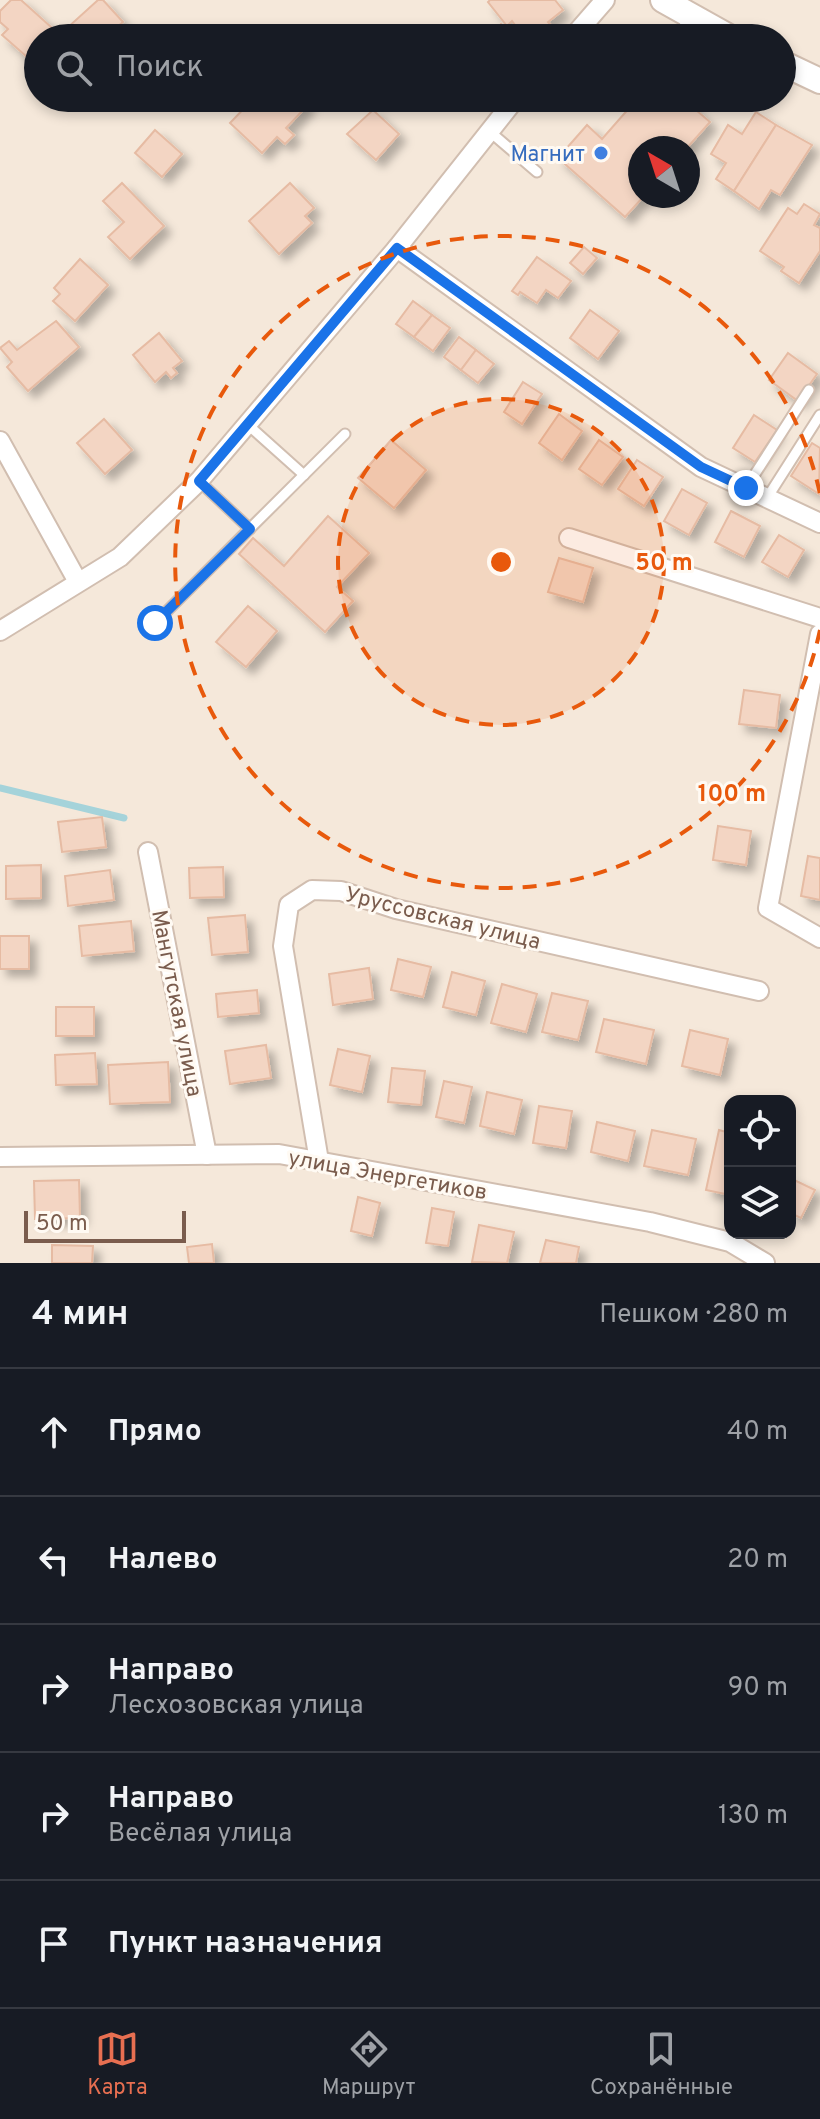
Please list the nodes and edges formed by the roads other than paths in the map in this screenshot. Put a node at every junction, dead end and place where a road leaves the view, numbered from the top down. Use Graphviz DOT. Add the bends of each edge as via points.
graph roads {
  1 [pos="605,0"];
  2 [pos="675,8"];
  3 [pos="584,24"];
  4 [pos="705,24"];
  5 [pos="796,70"];
  6 [pos="820,81"];
  7 [pos="509,112"];
  8 [pos="496,137"];
  9 [pos="537,172"];
  10 [pos="397,248"];
  11 [pos="809,390"];
  12 [pos="820,415"];
  13 [pos="247,424"];
  14 [pos="345,434"];
  15 [pos="0,441"];
  16 [pos="304,475"];
  17 [pos="199,481"];
  18 [pos="746,488"];
  19 [pos="767,498"];
  20 [pos="820,523"];
  21 [pos="250,529"];
  22 [pos="569,538"];
  23 [pos="78,582"];
  24 [pos="820,618"];
  25 [pos="155,623"];
  26 [pos="0,631"];
  27 [pos="820,634"];
  28 [pos="148,852"];
  29 [pos="820,938"];
  30 [pos="759,991"];
  31 [pos="207,1155"];
  32 [pos="0,1157"];
  33 [pos="319,1161"];
  34 [pos="765,1263"];
  1 -- 3 [label="street"];
  2 -- 4 [label="street"];
  5 -- 6 [label="street"];
  7 -- 8 [label="street"];
  8 -- 9 [label="lane"];
  8 -- 10 [label="street"];
  10 -- 13 [label="street"];
  10 -- 18 [label="street" via="701,467"];
  11 -- 18 [label="lane"];
  12 -- 19 [label="lane"];
  13 -- 16 [label="lane"];
  13 -- 17 [label="street"];
  14 -- 16 [label="lane"];
  15 -- 23 [label="street"];
  16 -- 21 [label="lane"];
  17 -- 21 [label="lane"];
  17 -- 23 [label="street" via="120,557"];
  18 -- 19 [label="street"];
  19 -- 20 [label="street"];
  21 -- 25 [label="lane"];
  22 -- 24 [label="street"];
  23 -- 26 [label="street"];
  27 -- 29 [label="street" via="768,908"];
  28 -- 31 [label="street, Мангутская улица"];
  30 -- 33 [label="street, Уруссовская улица" via="396,909 341,891 312,890 289,905 283,946"];
  31 -- 32 [label="street, улица Энергетиков"];
  31 -- 33 [label="street, улица Энергетиков" via="279,1154"];
  33 -- 34 [label="street, улица Энергетиков" via="650,1222 730,1242"];
}
